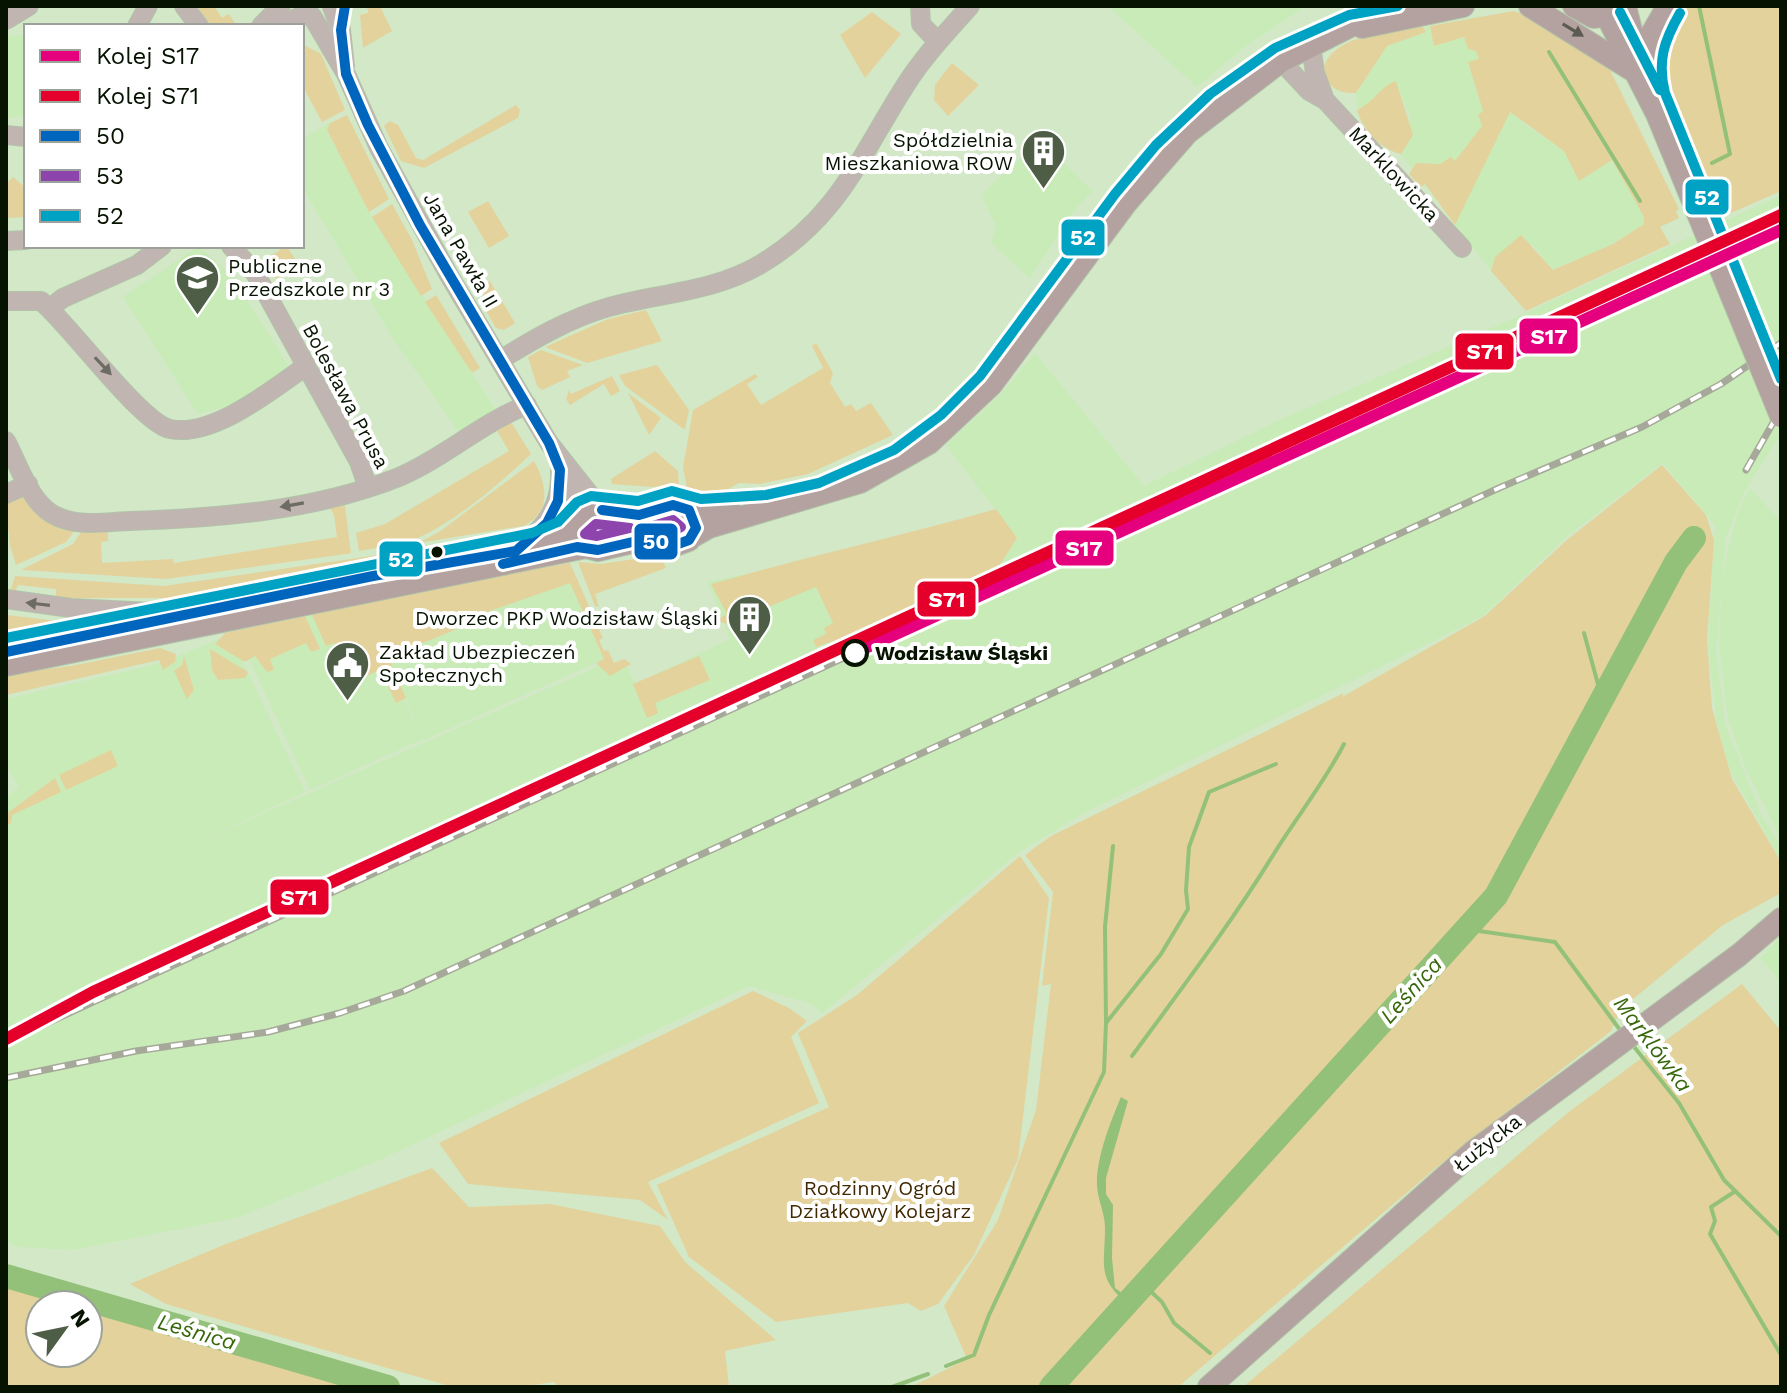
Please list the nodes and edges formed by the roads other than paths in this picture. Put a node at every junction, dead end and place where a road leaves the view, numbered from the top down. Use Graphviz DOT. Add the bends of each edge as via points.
graph roads {
  1 [pos="29,6"];
  2 [pos="148,6"];
  3 [pos="184,6"];
  4 [pos="281,6"];
  5 [pos="336,6"];
  6 [pos="920,6"];
  7 [pos="970,6"];
  8 [pos="1390,6"];
  9 [pos="1463,6"];
  10 [pos="1530,6"];
  11 [pos="1574,6"];
  12 [pos="1668,6"];
  13 [pos="1621,11"];
  14 [pos="305,12"];
  15 [pos="6,20"];
  16 [pos="138,24"];
  17 [pos="198,24"];
  18 [pos="263,24"];
  19 [pos="282,24"];
  20 [pos="1353,28"];
  21 [pos="938,42"];
  22 [pos="1311,45"];
  23 [pos="1281,61"];
  24 [pos="1639,70"];
  25 [pos="346,74"];
  26 [pos="1325,100"];
  27 [pos="159,248"];
  28 [pos="233,248"];
  29 [pos="1462,248"];
  30 [pos="6,301"];
  31 [pos="50,308"];
  32 [pos="500,360"];
  33 [pos="306,366"];
  34 [pos="527,405"];
  35 [pos="1781,416"];
  36 [pos="6,441"];
  37 [pos="549,443"];
  38 [pos="560,470"];
  39 [pos="28,484"];
  40 [pos="368,488"];
  41 [pos="6,494"];
  42 [pos="768,509"];
  43 [pos="602,510"];
  44 [pos="689,510"];
  45 [pos="579,522"];
  46 [pos="693,536"];
  47 [pos="586,547"];
  48 [pos="516,551"];
  49 [pos="6,599"];
  50 [pos="192,614"];
  51 [pos="6,652"];
  52 [pos="6,665"];
  53 [pos="1781,919"];
  54 [pos="1209,1387"];
  1 -- 15 [label="street"];
  2 -- 16 [label="street"];
  3 -- 17 [label="street"];
  4 -- 18 [label="street"];
  5 -- 14 [label="street" via="324,15"];
  5 -- 25 [label="street, Jana Pawła II"];
  6 -- 21 [label="street" via="921,24"];
  7 -- 21 [label="street"];
  8 -- 20 [label="main road"];
  9 -- 20 [label="main road"];
  10 -- 24 [label="main road, one-way"];
  11 -- 13 [label="main road" via="1589,16"];
  12 -- 24 [label="main road"];
  13 -- 24 [label="main road"];
  14 -- 19 [label="street"];
  14 -- 25 [label="street, Jana Pawła II"];
  20 -- 22 [label="main road"];
  21 -- 32 [label="street" via="906,84 830,209 787,246 721,282 580,318"];
  22 -- 23 [label="main road"];
  22 -- 26 [label="street, Marklowicka"];
  23 -- 26 [label="street, Marklowicka"];
  23 -- 42 [label="main road" via="1220,104 1166,155 991,385 950,426 901,462 860,482"];
  24 -- 35 [label="main road, bridge"];
  25 -- 32 [label="street, Jana Pawła II" via="391,172"];
  26 -- 29 [label="street, Marklowicka"];
  27 -- 31 [label="street" via="137,265"];
  28 -- 33 [label="street, Bolesława Prusa" via="255,273"];
  30 -- 31 [label="street" via="41,301"];
  31 -- 33 [label="street, one-way" via="149,416 174,430 235,413"];
  32 -- 34 [label="street, Jana Pawła II"];
  33 -- 40 [label="street, Bolesława Prusa"];
  34 -- 37 [label="street, Jana Pawła II"];
  34 -- 40 [label="street" via="417,468"];
  36 -- 39 [label="street"];
  37 -- 38 [label="street, Jana Pawła II"];
  37 -- 43 [label="street, Jana Pawła II"];
  38 -- 45 [label="street, Jana Pawła II" via="578,505"];
  38 -- 48 [label="street" via="552,516"];
  40 -- 39 [label="street, one-way" via="243,514 82,522 55,516"];
  39 -- 41 [label="street"];
  42 -- 44 [label="main road"];
  42 -- 46 [label="main road"];
  43 -- 44 [label="main road" via="639,515 673,505"];
  43 -- 45 [label="main road" via="589,511"];
  44 -- 46 [label="main road" via="696,524"];
  45 -- 47 [label="main road" via="578,536"];
  45 -- 48 [label="main road" via="548,543"];
  46 -- 47 [label="main road" via="678,544 641,540 598,550"];
  47 -- 52 [label="main road"];
  48 -- 50 [label="main road"];
  50 -- 49 [label="street, one-way"];
  50 -- 51 [label="main road"];
  53 -- 54 [label="main road, Łużycka" via="1473,1152"];
}
